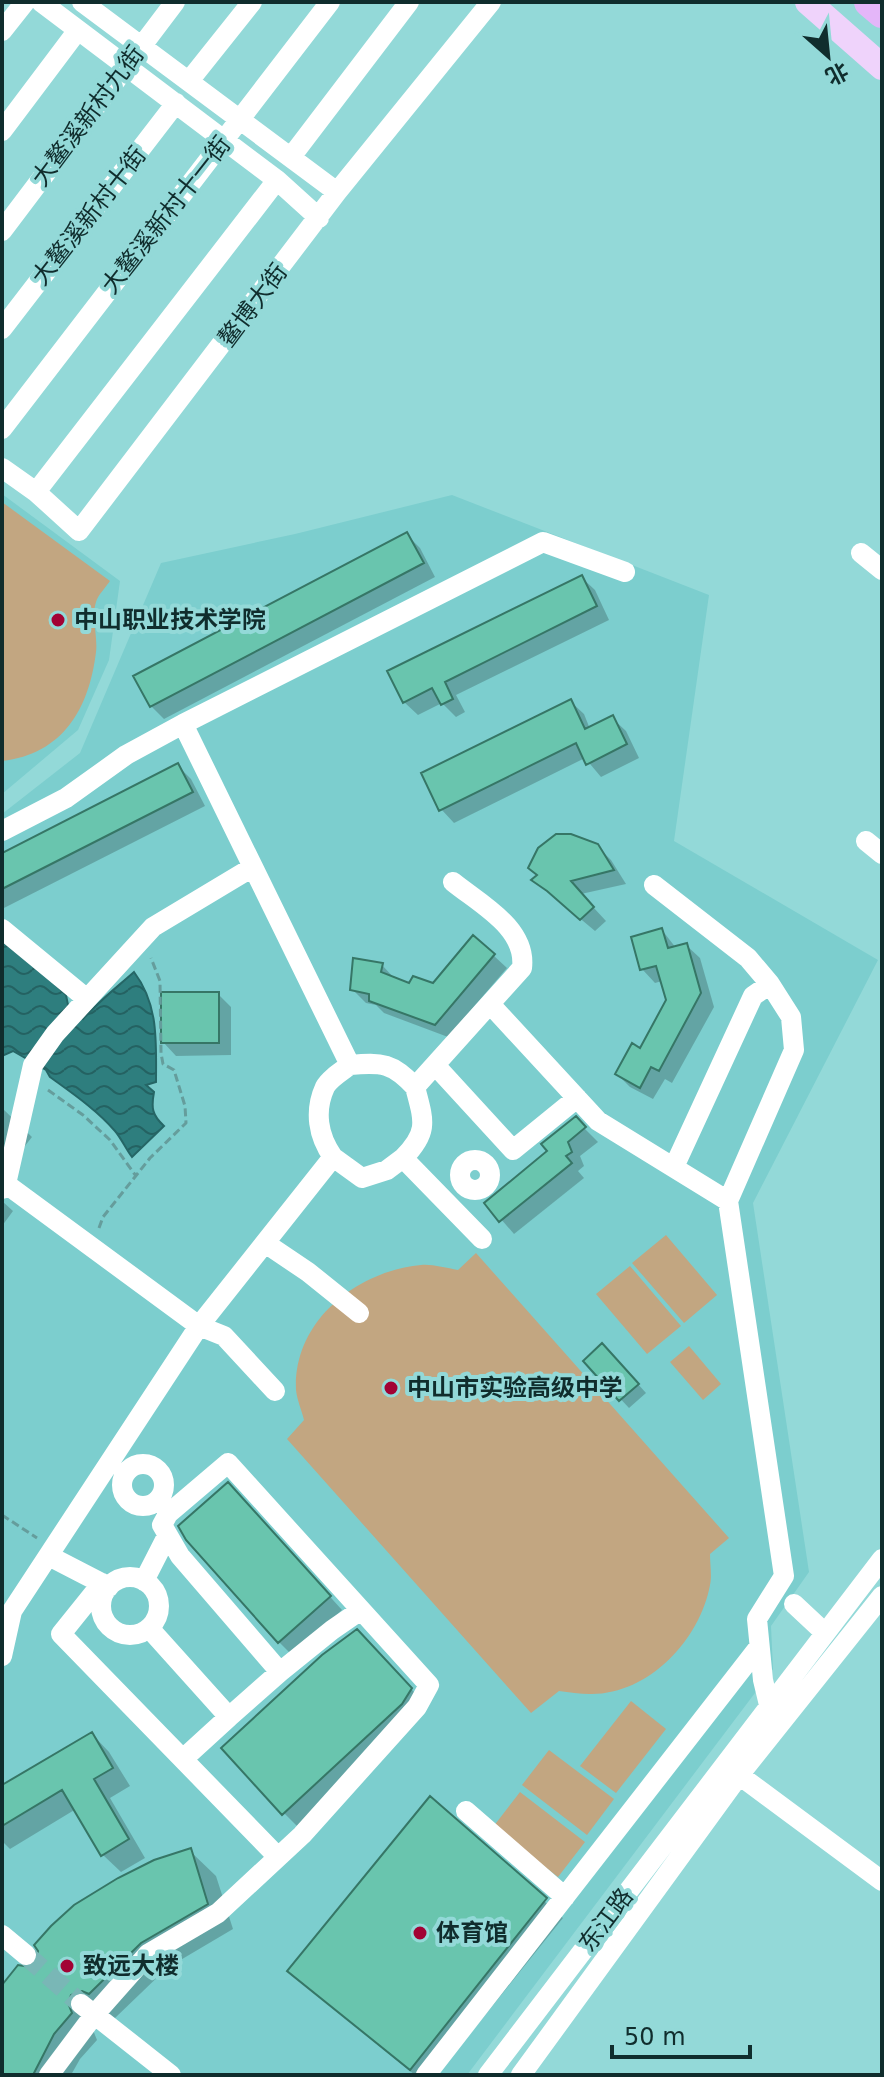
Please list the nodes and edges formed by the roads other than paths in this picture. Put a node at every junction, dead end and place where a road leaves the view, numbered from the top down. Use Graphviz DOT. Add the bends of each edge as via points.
graph roads {
  1 [pos="25,2"];
  2 [pos="41,2"];
  3 [pos="175,2"];
  4 [pos="252,2"];
  5 [pos="330,2"];
  6 [pos="409,2"];
  7 [pos="491,2"];
  8 [pos="808,2"];
  9 [pos="869,2"];
  10 [pos="89,4"];
  11 [pos="882,13"];
  12 [pos="3,27"];
  13 [pos="78,30"];
  14 [pos="141,46"];
  15 [pos="126,67"];
  16 [pos="882,67"];
  17 [pos="189,81"];
  18 [pos="176,103"];
  19 [pos="240,119"];
  20 [pos="2,131"];
  21 [pos="224,140"];
  22 [pos="291,157"];
  23 [pos="277,180"];
  24 [pos="337,192"];
  25 [pos="319,218"];
  26 [pos="2,231"];
  27 [pos="2,329"];
  28 [pos="2,429"];
  29 [pos="2,468"];
  30 [pos="36,492"];
  31 [pos="861,553"];
  32 [pos="882,570"];
  33 [pos="625,572"];
  34 [pos="183,724"];
  35 [pos="2,831"];
  36 [pos="253,867"];
  37 [pos="453,882"];
  38 [pos="654,885"];
  39 [pos="2,929"];
  40 [pos="770,984"];
  41 [pos="92,993"];
  42 [pos="490,1004"];
  43 [pos="350,1065"];
  44 [pos="435,1065"];
  45 [pos="415,1087"];
  46 [pos="577,1098"];
  47 [pos="513,1150"];
  48 [pos="333,1157"];
  49 [pos="403,1158"];
  50 [pos="674,1167"];
  51 [pos="3,1185"];
  52 [pos="728,1201"];
  53 [pos="446,1202"];
  54 [pos="482,1239"];
  55 [pos="265,1243"];
  56 [pos="359,1313"];
  57 [pos="199,1326"];
  58 [pos="275,1391"];
  59 [pos="167,1536"];
  60 [pos="51,1552"];
  61 [pos="882,1559"];
  62 [pos="144,1581"];
  63 [pos="105,1585"];
  64 [pos="882,1596"];
  65 [pos="794,1604"];
  66 [pos="361,1610"];
  67 [pos="7,1616"];
  68 [pos="149,1628"];
  69 [pos="825,1633"];
  70 [pos="759,1647"];
  71 [pos="2,1656"];
  72 [pos="280,1672"];
  73 [pos="769,1705"];
  74 [pos="229,1717"];
  75 [pos="183,1759"];
  76 [pos="732,1769"];
  77 [pos="466,1811"];
  78 [pos="278,1857"];
  79 [pos="882,1881"];
  80 [pos="565,1897"];
  81 [pos="2,1935"];
  82 [pos="26,1955"];
  83 [pos="88,2009"];
  84 [pos="49,2075"];
  85 [pos="171,2075"];
  86 [pos="426,2075"];
  87 [pos="488,2075"];
  88 [pos="521,2075"];
  1 -- 12 [label="street"];
  2 -- 13 [label="street"];
  3 -- 14 [label="street, 大鳌溪新村九街"];
  4 -- 17 [label="street"];
  5 -- 19 [label="street, 大鳌溪新村十一街"];
  6 -- 22 [label="street"];
  7 -- 24 [label="street, 鳌博大街"];
  8 -- 16 [label="main road"];
  9 -- 11 [label="highway"];
  10 -- 14 [label="street"];
  13 -- 15 [label="street"];
  13 -- 20 [label="street"];
  14 -- 15 [label="street, 大鳌溪新村九街"];
  14 -- 17 [label="street"];
  15 -- 18 [label="street"];
  15 -- 26 [label="street, 大鳌溪新村九街"];
  17 -- 19 [label="street"];
  18 -- 21 [label="street"];
  18 -- 27 [label="street, 大鳌溪新村十街"];
  19 -- 21 [label="street, 大鳌溪新村十一街"];
  19 -- 22 [label="street"];
  21 -- 23 [label="street"];
  21 -- 28 [label="street, 大鳌溪新村十一街"];
  22 -- 24 [label="street"];
  23 -- 25 [label="street"];
  23 -- 30 [label="street"];
  24 -- 25 [label="street, 鳌博大街"];
  25 -- 30 [label="street, 鳌博大街" via="79,531"];
  29 -- 30 [label="street, 鳌博大街"];
  31 -- 32 [label="street"];
  33 -- 34 [label="street" via="543,542"];
  34 -- 35 [label="street" via="126,755 66,798"];
  34 -- 36 [label="street"];
  36 -- 41 [label="street" via="153,927"];
  36 -- 43 [label="street"];
  37 -- 42 [label="street" via="516,934 523,957 522,968"];
  38 -- 40 [label="street" via="748,958"];
  39 -- 41 [label="street"];
  40 -- 50 [label="street" via="753,996"];
  40 -- 52 [label="street" via="791,1017 794,1050"];
  41 -- 51 [label="street" via="55,1034 32,1071"];
  42 -- 44 [label="street"];
  42 -- 46 [label="street"];
  43 -- 45 [label="street" via="375,1062 398,1069"];
  43 -- 48 [label="street" via="326,1085 318,1117 323,1143"];
  44 -- 45 [label="street"];
  44 -- 47 [label="street"];
  45 -- 49 [label="street" via="424,1122 418,1143"];
  46 -- 47 [label="street"];
  46 -- 50 [label="street" via="598,1121"];
  47 -- 53 [label="street" via="489,1169 484,1187 464,1185"];
  48 -- 49 [label="street" via="362,1178"];
  48 -- 55 [label="street"];
  49 -- 53 [label="street"];
  50 -- 52 [label="street"];
  51 -- 57 [label="street"];
  52 -- 70 [label="street" via="784,1576 757,1619"];
  53 -- 54 [label="street"];
  55 -- 56 [label="street"];
  55 -- 57 [label="street"];
  57 -- 58 [label="street" via="224,1336"];
  57 -- 60 [label="street"];
  59 -- 62 [label="street"];
  59 -- 66 [label="street" via="164,1506 228,1463"];
  59 -- 72 [label="street"];
  60 -- 63 [label="street"];
  60 -- 67 [label="street"];
  61 -- 69 [label="street, 东江路"];
  62 -- 63 [label="street" via="126,1578"];
  62 -- 68 [label="street" via="159,1603"];
  63 -- 68 [label="street" via="106,1623 131,1635"];
  63 -- 75 [label="street" via="61,1634"];
  64 -- 76 [label="street, 东江路"];
  65 -- 69 [label="street"];
  66 -- 72 [label="street"];
  66 -- 78 [label="street" via="429,1685 417,1707"];
  67 -- 71 [label="street"];
  68 -- 74 [label="street"];
  69 -- 73 [label="street, 东江路"];
  70 -- 73 [label="street"];
  70 -- 80 [label="street"];
  72 -- 74 [label="street"];
  73 -- 76 [label="street, 东江路"];
  74 -- 75 [label="street"];
  75 -- 78 [label="street"];
  76 -- 79 [label="street"];
  76 -- 87 [label="street, 东江路"];
  76 -- 88 [label="street, 东江路"];
  77 -- 80 [label="street"];
  78 -- 83 [label="street" via="218,1913 148,1954"];
  80 -- 86 [label="street"];
  81 -- 82 [label="street"];
  83 -- 84 [label="street"];
  83 -- 85 [label="street"];
}
